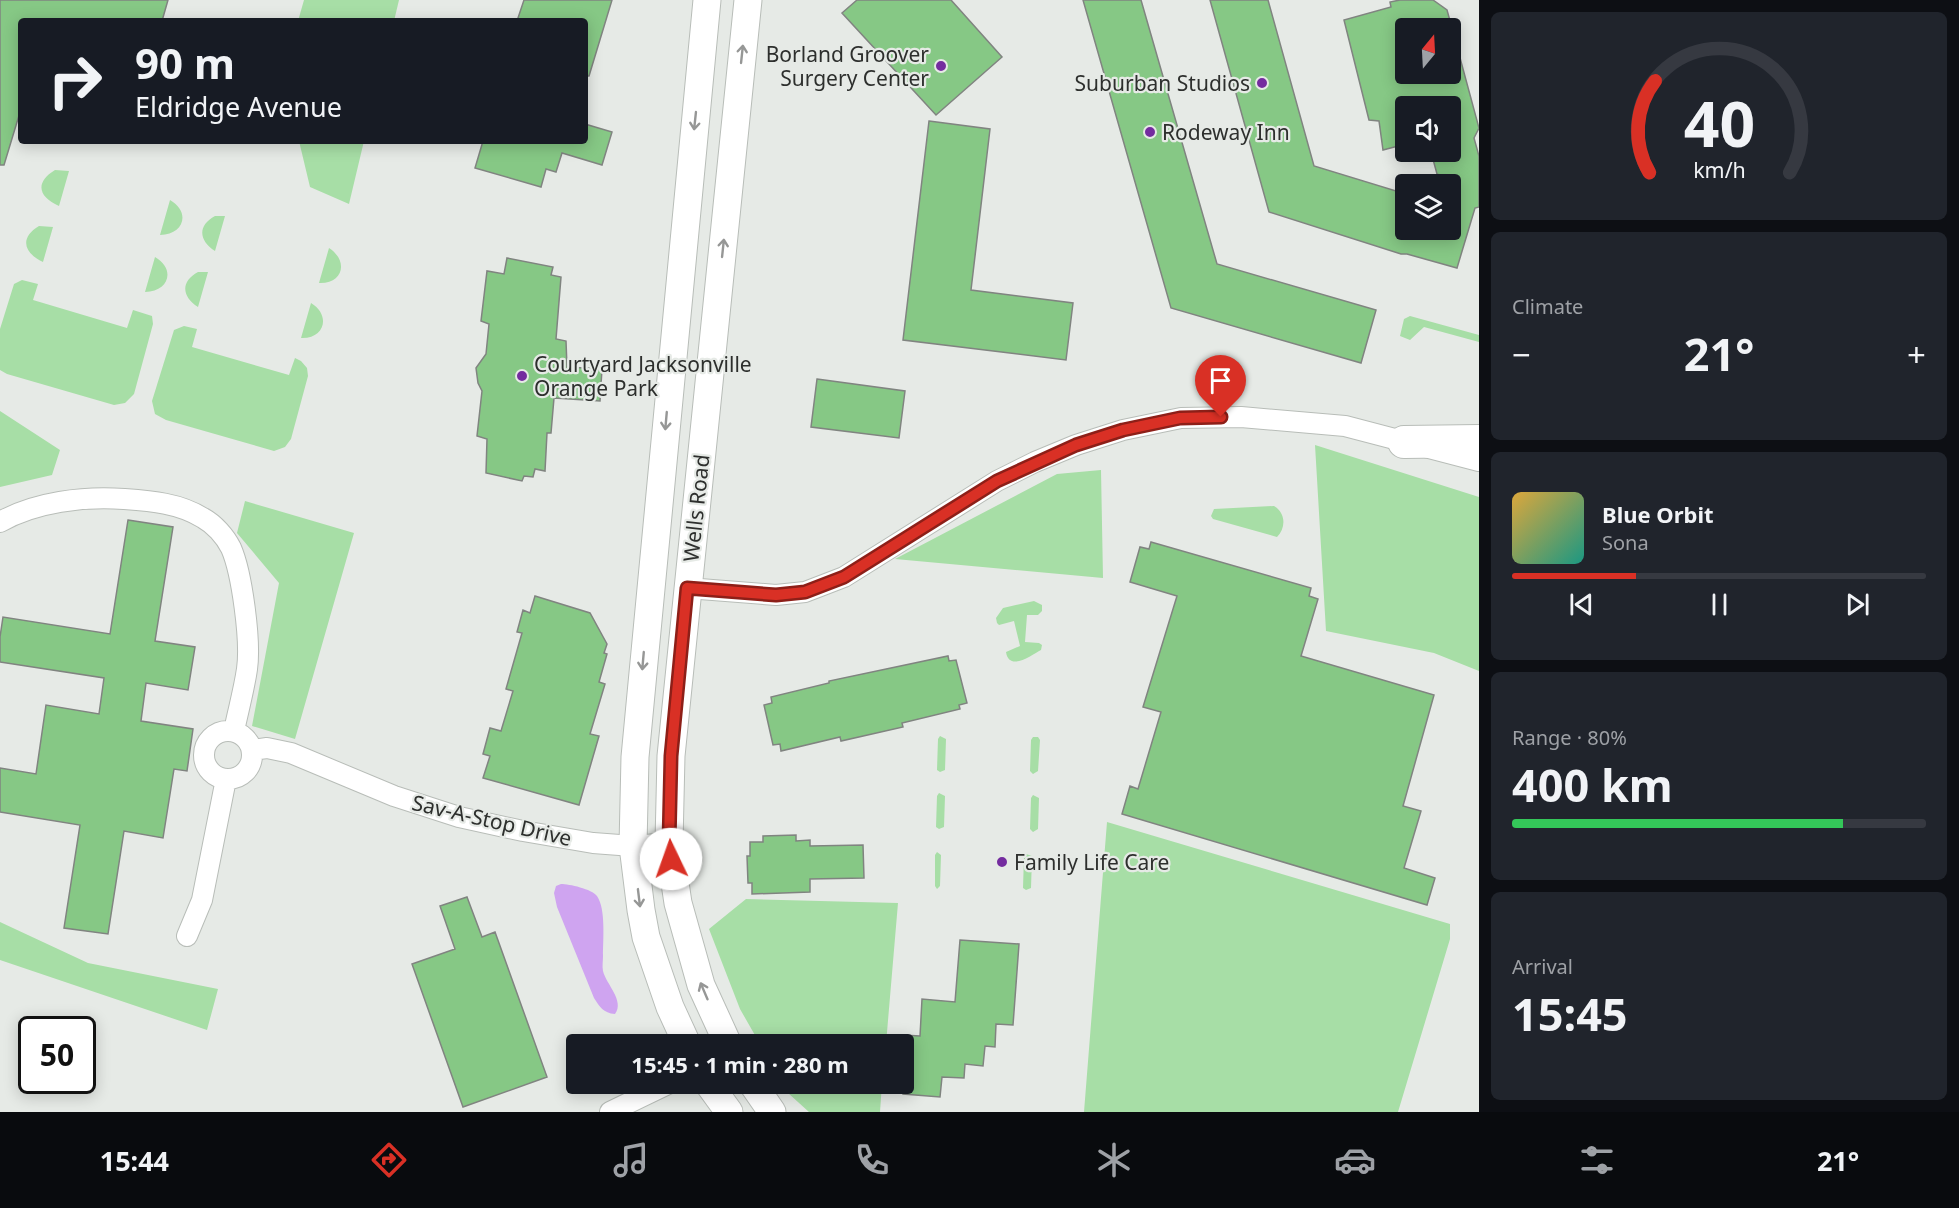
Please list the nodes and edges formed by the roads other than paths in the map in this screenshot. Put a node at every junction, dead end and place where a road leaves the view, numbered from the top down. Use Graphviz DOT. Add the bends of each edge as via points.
graph roads {
  1 [pos="707,0"];
  2 [pos="748,0"];
  3 [pos="1479,441"];
  4 [pos="1404,442"];
  5 [pos="1479,461"];
  6 [pos="0,522"];
  7 [pos="687,588"];
  8 [pos="234,731"];
  9 [pos="252,750"];
  10 [pos="226,779"];
  11 [pos="669,843"];
  12 [pos="633,846"];
  13 [pos="187,936"];
  14 [pos="682,1034"];
  15 [pos="723,1034"];
  16 [pos="647,1094"];
  17 [pos="716,1094"];
  18 [pos="760,1094"];
  19 [pos="610,1112"];
  20 [pos="729,1112"];
  21 [pos="772,1112"];
  1 -- 12 [label="main road, Wells Road, one-way" via="634,756"];
  7 -- 2 [label="main road, Wells Road, one-way"];
  3 -- 4 [label="highway"];
  4 -- 5 [label="street"];
  4 -- 7 [label="street" via="1346,426 1241,417 1180,418 1076,445 997,481 830,583 805,592 776,595"];
  6 -- 8 [label="street" via="61,502 110,498 177,506 213,526 230,546 242,592 248,652"];
  7 -- 11 [label="main road, Wells Road" via="671,756"];
  8 -- 9 [label="street" via="246,738"];
  8 -- 10 [label="street" via="219,732 205,747 208,768"];
  9 -- 10 [label="street" via="246,771"];
  9 -- 12 [label="street, Sav-A-Stop Drive" via="267,748 291,753 394,796 459,817 570,839"];
  10 -- 13 [label="street" via="202,900"];
  11 -- 12 [label="street, Sav-A-Stop Drive"];
  15 -- 11 [label="main road, Wells Road, one-way" via="701,985 678,903"];
  12 -- 14 [label="main road, Wells Road, one-way" via="646,937"];
  16 -- 19 [label="street"];
  17 -- 20 [label="main road"];
  18 -- 21 [label="main road"];
}
